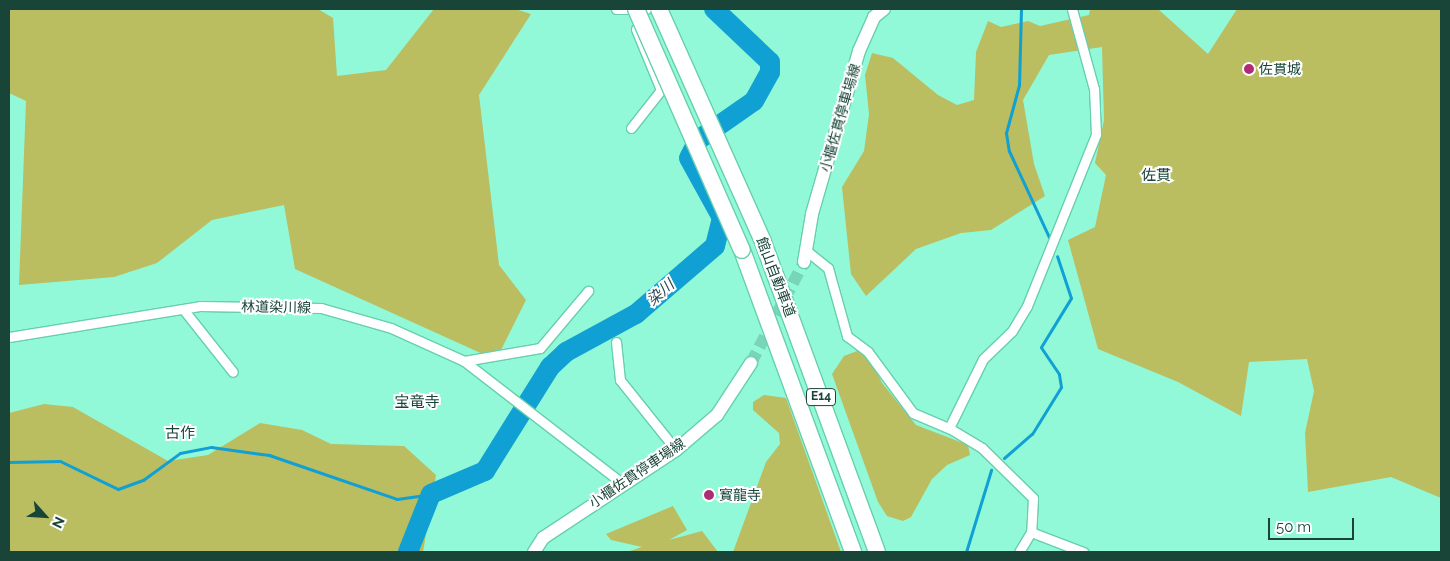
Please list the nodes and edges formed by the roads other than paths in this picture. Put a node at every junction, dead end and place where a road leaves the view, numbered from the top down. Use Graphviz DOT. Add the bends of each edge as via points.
graph roads {
  1 [pos="616,9"];
  2 [pos="632,9"];
  3 [pos="646,9"];
  4 [pos="659,9"];
  5 [pos="884,9"];
  6 [pos="1072,9"];
  7 [pos="631,128"];
  8 [pos="806,257"];
  9 [pos="588,291"];
  10 [pos="182,309"];
  11 [pos="9,337"];
  12 [pos="616,342"];
  13 [pos="464,361"];
  14 [pos="751,363"];
  15 [pos="233,372"];
  16 [pos="949,428"];
  17 [pos="676,450"];
  18 [pos="622,483"];
  19 [pos="1032,532"];
  20 [pos="534,552"];
  21 [pos="853,552"];
  22 [pos="876,552"];
  23 [pos="1019,552"];
  24 [pos="1083,552"];
  1 -- 2 [label="street"];
  2 -- 3 [label="street"];
  2 -- 7 [label="street" via="661,90"];
  2 -- 21 [label="highway, 館山自動車道 / E14, bridge" via="742,250"];
  4 -- 22 [label="highway, 館山自動車道 / E14" via="763,242"];
  5 -- 8 [label="main road, 小櫃佐貫停車場線" via="874,17 859,51 812,214"];
  6 -- 16 [label="street" via="1094,89 1096,134 1027,306 1012,331 983,359"];
  8 -- 16 [label="street" via="828,268 847,336 868,352 913,413"];
  9 -- 13 [label="street" via="540,348"];
  10 -- 11 [label="street, 林道染川線"];
  10 -- 13 [label="street, 林道染川線" via="321,308 391,328"];
  10 -- 15 [label="street"];
  12 -- 17 [label="street" via="620,380"];
  13 -- 18 [label="street, 林道染川線"];
  14 -- 17 [label="main road, 小櫃佐貫停車場線" via="717,415"];
  16 -- 19 [label="street" via="982,448 1033,498"];
  17 -- 18 [label="main road, 小櫃佐貫停車場線"];
  18 -- 20 [label="main road, 小櫃佐貫停車場線" via="543,538"];
  19 -- 23 [label="street"];
  19 -- 24 [label="street"];
}
